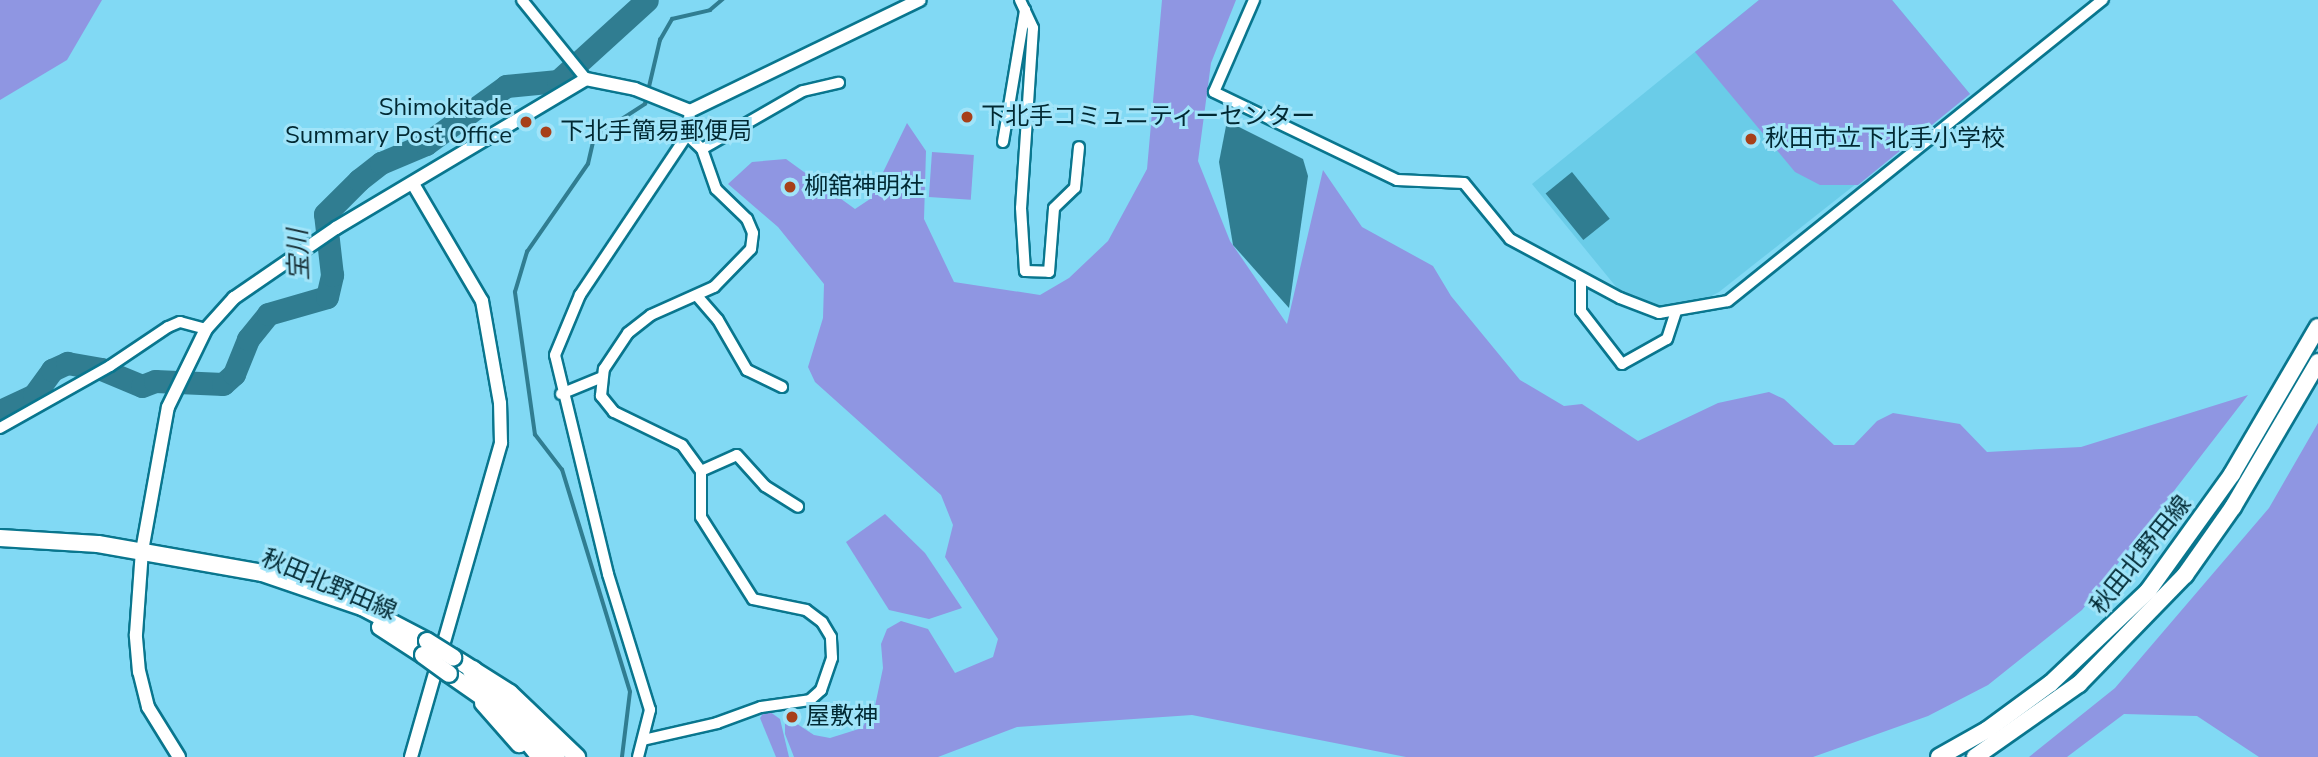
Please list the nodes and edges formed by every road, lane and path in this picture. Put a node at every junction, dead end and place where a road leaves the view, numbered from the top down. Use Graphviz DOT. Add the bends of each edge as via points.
graph roads {
  1 [pos="522,0"];
  2 [pos="920,0"];
  3 [pos="1254,0"];
  4 [pos="2103,0"];
  5 [pos="1023,4"];
  6 [pos="584,76"];
  7 [pos="839,83"];
  8 [pos="690,111"];
  9 [pos="687,135"];
  10 [pos="1003,142"];
  11 [pos="1079,147"];
  12 [pos="702,149"];
  13 [pos="413,184"];
  14 [pos="1581,278"];
  15 [pos="698,297"];
  16 [pos="1676,311"];
  17 [pos="2318,327"];
  18 [pos="206,328"];
  19 [pos="2318,362"];
  20 [pos="600,379"];
  21 [pos="782,387"];
  22 [pos="561,394"];
  23 [pos="0,428"];
  24 [pos="701,471"];
  25 [pos="798,507"];
  26 [pos="0,538"];
  27 [pos="142,551"];
  28 [pos="425,648"];
  29 [pos="472,670"];
  30 [pos="449,674"];
  31 [pos="643,740"];
  32 [pos="179,757"];
  33 [pos="411,757"];
  34 [pos="529,757"];
  35 [pos="540,757"];
  36 [pos="555,757"];
  37 [pos="577,757"];
  38 [pos="638,757"];
  39 [pos="1939,757"];
  40 [pos="1975,757"];
  1 -- 6 [label="street"];
  2 -- 8 [label="street"];
  3 -- 14 [label="street" via="1214,93 1397,180 1464,183 1510,239"];
  4 -- 16 [label="street" via="1728,301"];
  5 -- 10 [label="street"];
  5 -- 11 [label="street" via="1033,28 1021,208 1025,271 1049,272 1054,208 1074,188"];
  6 -- 8 [label="street" via="635,89"];
  6 -- 13 [label="street"];
  7 -- 12 [label="street" via="803,91"];
  8 -- 9 [label="street"];
  9 -- 12 [label="street"];
  9 -- 22 [label="street" via="564,324 555,355"];
  12 -- 15 [label="street" via="716,190 742,212 753,233 743,261"];
  13 -- 18 [label="street" via="336,228 234,298"];
  13 -- 33 [label="street" via="482,301 500,402 501,443"];
  14 -- 16 [label="street" via="1659,313"];
  14 -- 16 [label="street" via="1581,311 1622,364 1667,339"];
  15 -- 20 [label="street" via="651,315 628,332"];
  15 -- 21 [label="street" via="718,320 747,370"];
  17 -- 39 [label="main road, 秋田北野田線" via="2189,539 2124,616 2051,683"];
  18 -- 23 [label="street" via="180,322"];
  18 -- 27 [label="street" via="168,407"];
  19 -- 40 [label="main road, 秋田北野田線" via="2233,507 2147,620 2079,684"];
  20 -- 22 [label="street"];
  20 -- 24 [label="street" via="601,396 614,412 682,445"];
  22 -- 31 [label="street" via="608,574 650,710"];
  24 -- 25 [label="street" via="737,455 765,486"];
  24 -- 31 [label="street" via="701,517 753,599 814,616 831,637 832,658 821,690 810,701 761,707 717,723"];
  26 -- 27 [label="main road, 秋田北野田線"];
  27 -- 28 [label="main road, 秋田北野田線" via="225,566 358,616"];
  27 -- 32 [label="street" via="135,634 139,672 148,707"];
  28 -- 29 [label="main road, 秋田北野田線, bridge" via="453,657"];
  28 -- 30 [label="main road, 秋田北野田線, bridge"];
  29 -- 36 [label="highway"];
  29 -- 37 [label="main road, 秋田北野田線" via="510,693"];
  30 -- 34 [label="main road" via="482,702"];
  30 -- 35 [label="main road" via="478,691"];
  31 -- 38 [label="street"];
}
